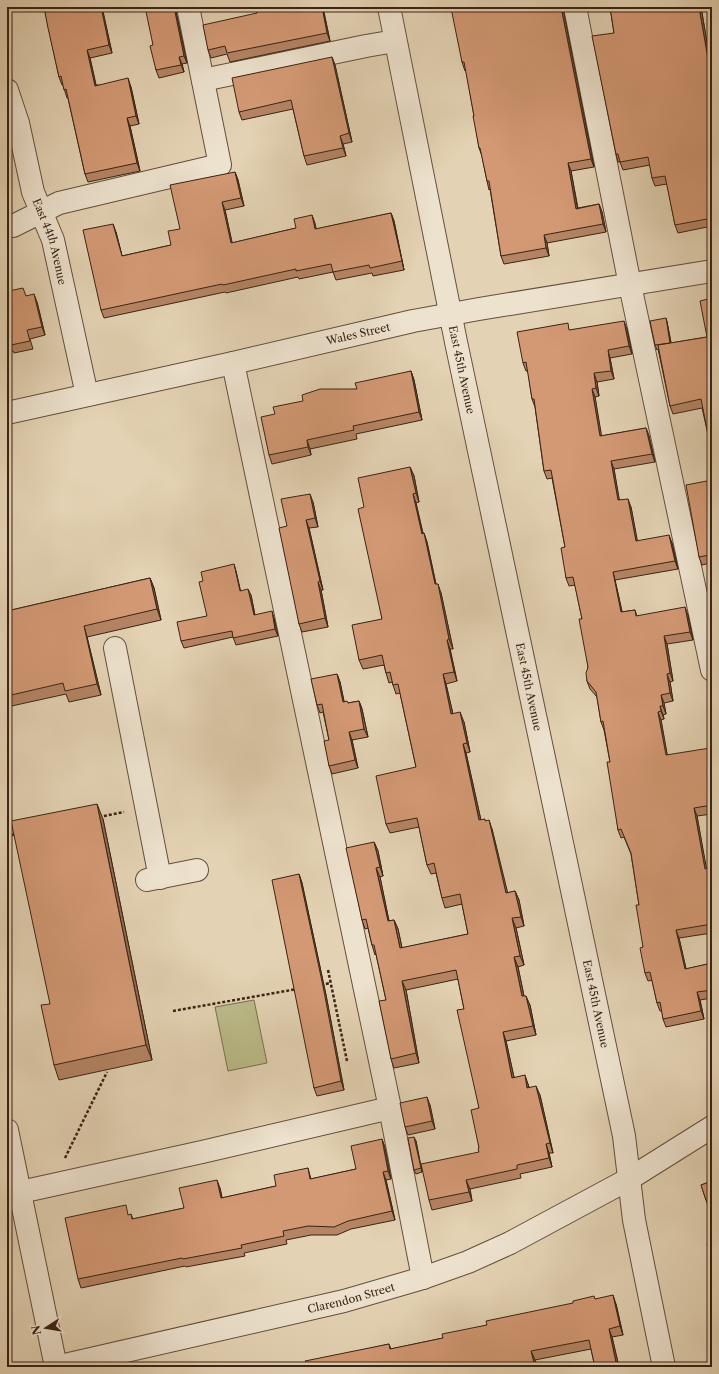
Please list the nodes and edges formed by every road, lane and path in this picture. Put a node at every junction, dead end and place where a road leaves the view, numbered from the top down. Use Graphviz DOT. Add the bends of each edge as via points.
graph roads {
  1 [pos="188,7"];
  2 [pos="389,7"];
  3 [pos="575,7"];
  4 [pos="395,41"];
  5 [pos="203,80"];
  6 [pos="7,90"];
  7 [pos="41,212"];
  8 [pos="7,227"];
  9 [pos="712,271"];
  10 [pos="630,285"];
  11 [pos="451,314"];
  12 [pos="233,363"];
  13 [pos="87,395"];
  14 [pos="7,413"];
  15 [pos="115,648"];
  16 [pos="712,670"];
  17 [pos="124,812"];
  18 [pos="93,818"];
  19 [pos="23,833"];
  20 [pos="7,836"];
  21 [pos="197,870"];
  22 [pos="328,970"];
  23 [pos="330,983"];
  24 [pos="314,986"];
  25 [pos="299,989"];
  26 [pos="173,1011"];
  27 [pos="347,1061"];
  28 [pos="106,1072"];
  29 [pos="390,1108"];
  30 [pos="712,1127"];
  31 [pos="7,1130"];
  32 [pos="629,1178"];
  33 [pos="43,1188"];
  34 [pos="13,1194"];
  35 [pos="423,1278"];
  36 [pos="56,1367"];
  37 [pos="664,1367"];
  1 -- 5 [label="street"];
  2 -- 4 [label="street, East 45th Avenue"];
  3 -- 10 [label="street"];
  4 -- 5 [label="street"];
  4 -- 11 [label="street, East 45th Avenue"];
  5 -- 7 [label="street" via="220,165 59,203"];
  6 -- 7 [label="street, East 44th Avenue" via="18,123 33,192"];
  7 -- 8 [label="street"];
  7 -- 13 [label="street, East 44th Avenue" via="53,240"];
  9 -- 10 [label="street, Wales Street"];
  10 -- 11 [label="street, Wales Street"];
  10 -- 16 [label="street"];
  11 -- 12 [label="street, Wales Street"];
  11 -- 32 [label="street, East 45th Avenue" via="624,1133"];
  12 -- 13 [label="street, Wales Street"];
  12 -- 29 [label="street"];
  13 -- 14 [label="street, Wales Street"];
  15 -- 21 [label="street" via="153,879"];
  17 -- 18 [label="path"];
  19 -- 20 [label="path"];
  22 -- 23 [label="path"];
  23 -- 24 [label="path"];
  23 -- 27 [label="path"];
  25 -- 26 [label="path"];
  28 -- 33 [label="path" via="59,1170"];
  29 -- 33 [label="street"];
  29 -- 35 [label="street"];
  30 -- 32 [label="street, Clarendon Street"];
  31 -- 34 [label="street"];
  32 -- 35 [label="street, Clarendon Street" via="510,1243"];
  32 -- 37 [label="street, East 45th Avenue" via="634,1220"];
  33 -- 34 [label="street"];
  34 -- 36 [label="street"];
  35 -- 36 [label="street, Clarendon Street" via="344,1301"];
}
